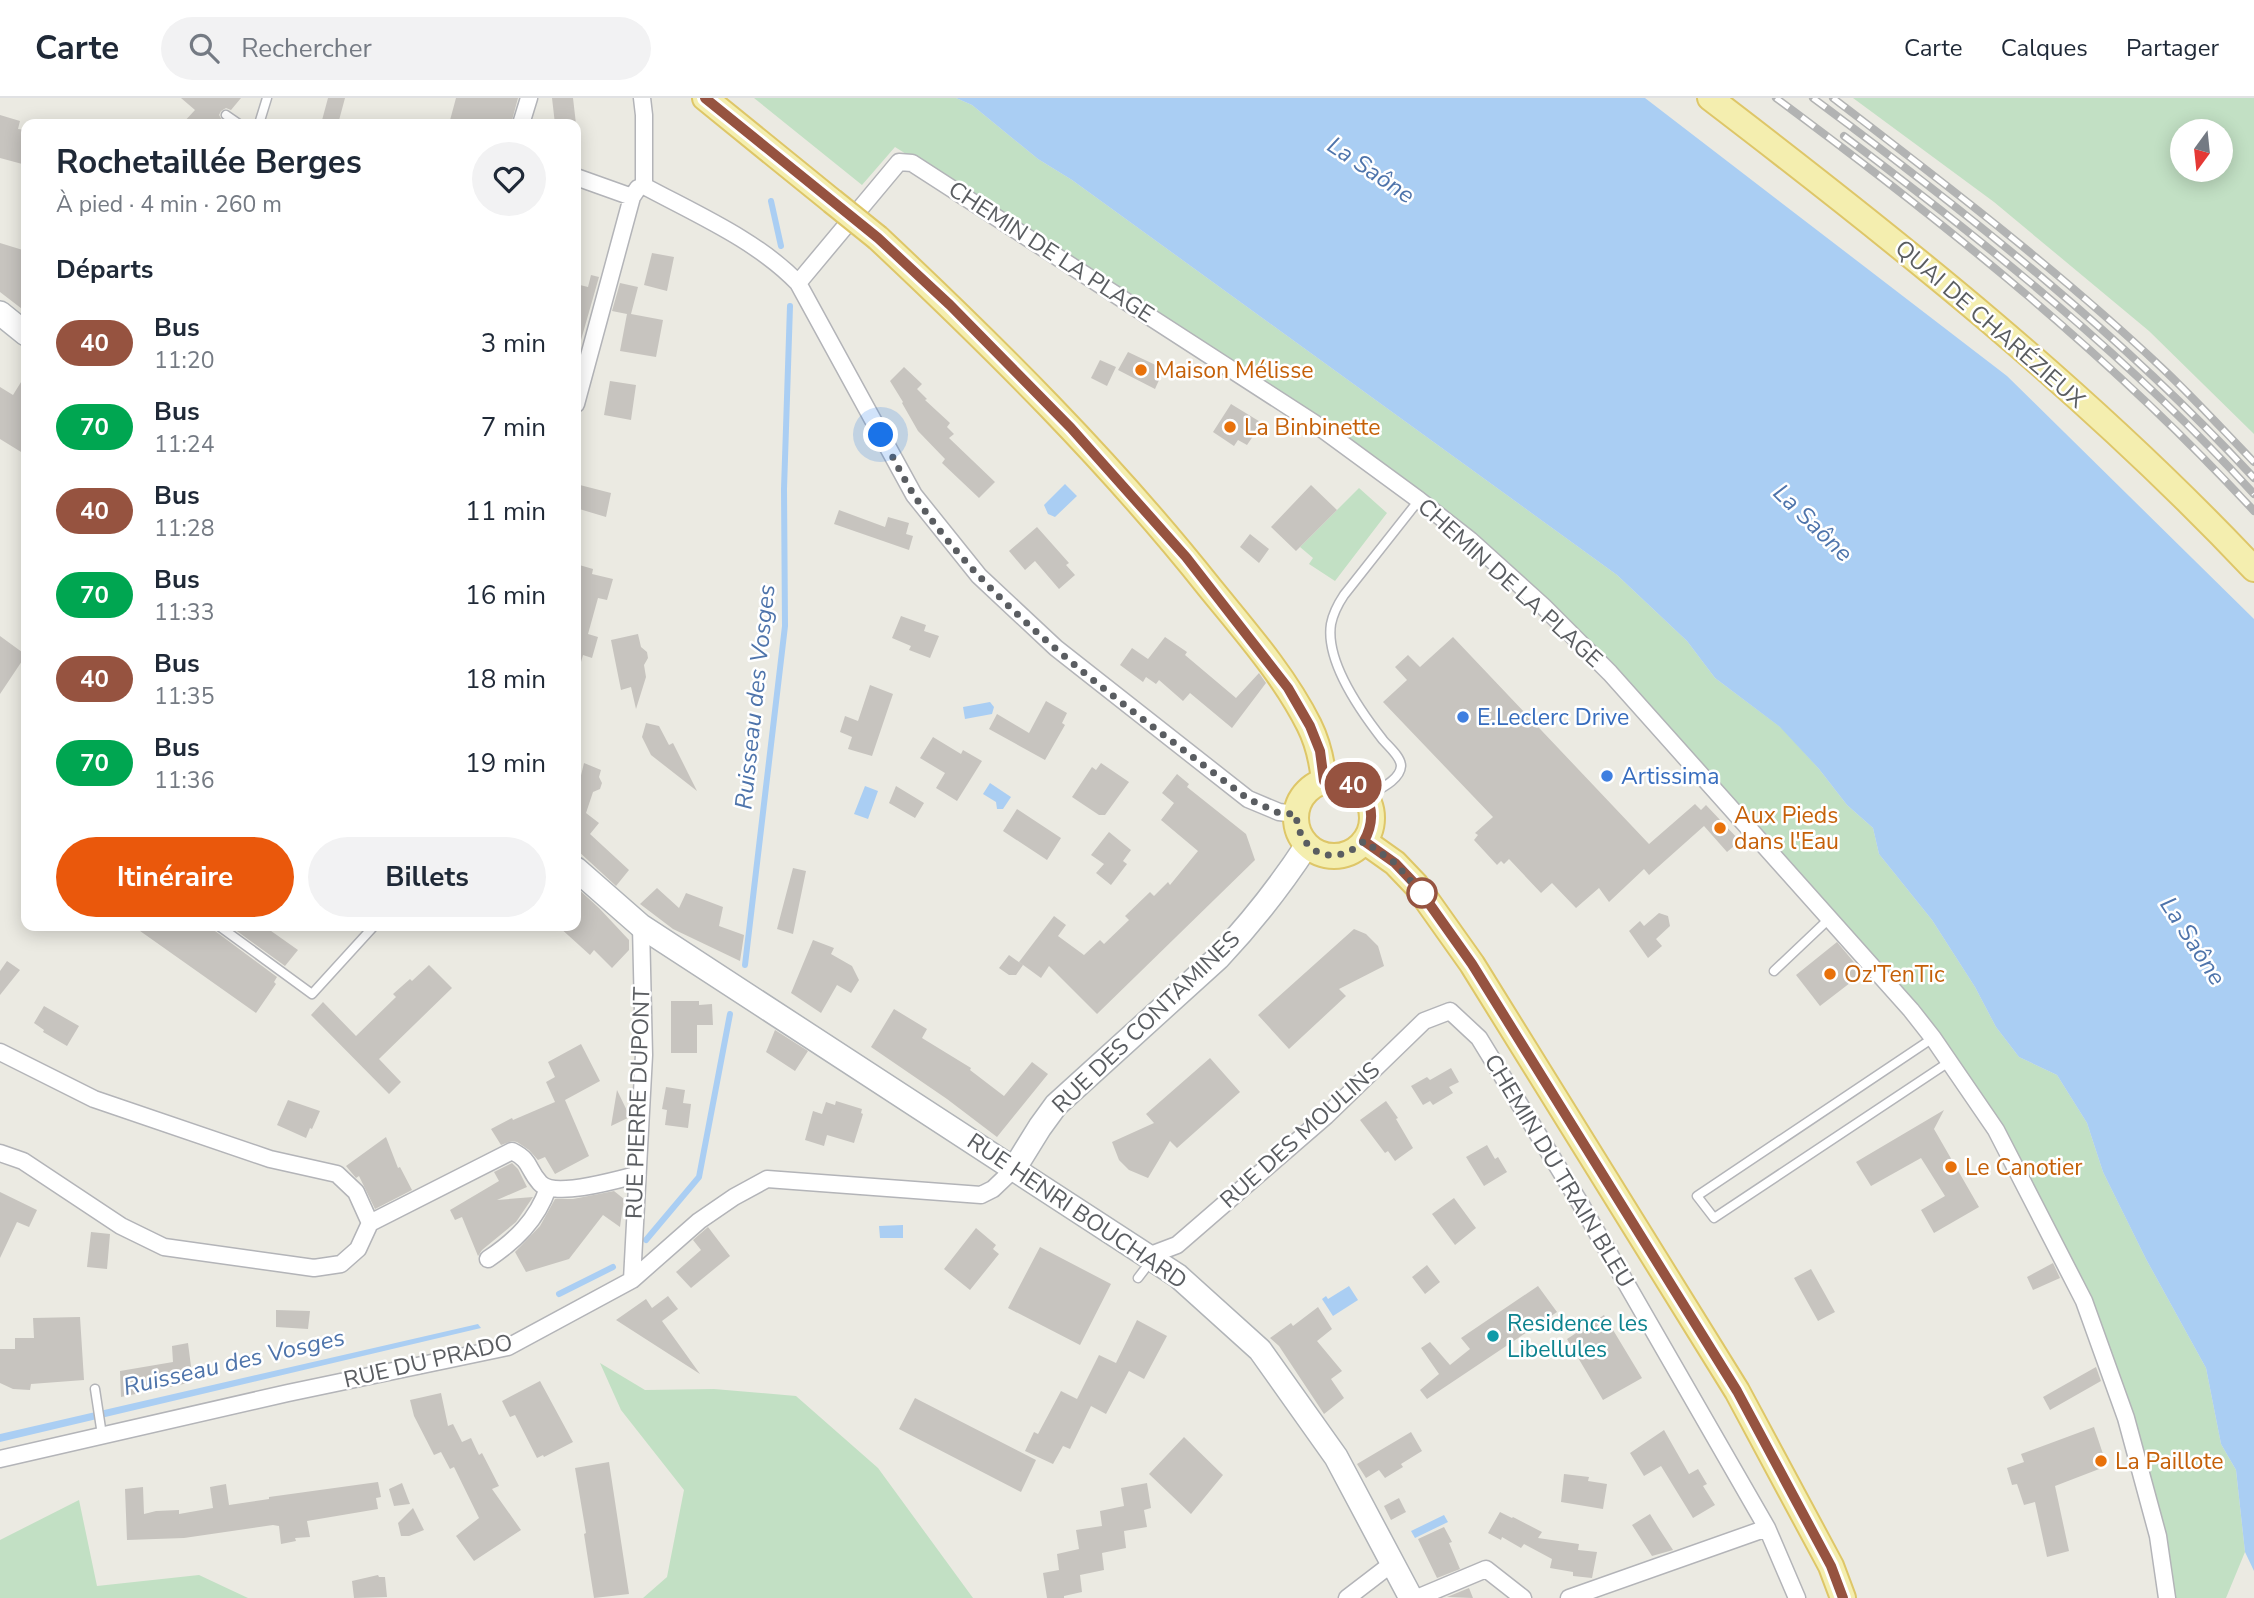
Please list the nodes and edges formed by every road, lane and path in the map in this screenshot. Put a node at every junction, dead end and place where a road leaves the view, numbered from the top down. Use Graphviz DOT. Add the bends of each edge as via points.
graph roads {
  1 [pos="267,98"];
  2 [pos="529,98"];
  3 [pos="642,98"];
  4 [pos="705,98"];
  5 [pos="1710,98"];
  6 [pos="226,115"];
  7 [pos="232,119"];
  8 [pos="261,119"];
  9 [pos="523,119"];
  10 [pos="581,178"];
  11 [pos="638,191"];
  12 [pos="798,283"];
  13 [pos="0,313"];
  14 [pos="21,330"];
  15 [pos="581,387"];
  16 [pos="1419,500"];
  17 [pos="2254,569"];
  18 [pos="1324,781"];
  19 [pos="1366,797"];
  20 [pos="1296,814"];
  21 [pos="1364,841"];
  22 [pos="1307,845"];
  23 [pos="581,873"];
  24 [pos="1830,918"];
  25 [pos="641,926"];
  26 [pos="226,931"];
  27 [pos="369,931"];
  28 [pos="1774,971"];
  29 [pos="1450,1011"];
  30 [pos="1933,1038"];
  31 [pos="0,1052"];
  32 [pos="1949,1062"];
  33 [pos="0,1153"];
  34 [pos="1014,1169"];
  35 [pos="636,1175"];
  36 [pos="548,1188"];
  37 [pos="370,1223"];
  38 [pos="1150,1257"];
  39 [pos="488,1259"];
  40 [pos="1139,1278"];
  41 [pos="632,1280"];
  42 [pos="95,1389"];
  43 [pos="102,1435"];
  44 [pos="0,1459"];
  45 [pos="1767,1528"];
  46 [pos="1394,1562"];
  47 [pos="1347,1598"];
  48 [pos="1411,1598"];
  49 [pos="1417,1598"];
  50 [pos="1523,1598"];
  51 [pos="1569,1598"];
  52 [pos="1797,1598"];
  53 [pos="1843,1598"];
  54 [pos="2167,1598"];
  1 -- 8 [label="lane"];
  2 -- 9 [label="street"];
  3 -- 11 [label="street"];
  4 -- 18 [label="main road, bridge" via="878,238 1071,428 1186,557 1288,688 1320,751"];
  5 -- 17 [label="main road, QUAI DE CHARÉZIEUX" via="2022,348"];
  6 -- 7 [label="lane"];
  10 -- 11 [label="street"];
  11 -- 12 [label="street" via="757,249"];
  11 -- 15 [label="street"];
  12 -- 16 [label="street, CHEMIN DE LA PLAGE" via="899,162 912,163 1314,424"];
  12 -- 20 [label="street" via="914,495 979,576 1056,648 1248,799 1279,813"];
  13 -- 14 [label="street"];
  16 -- 19 [label="lane" via="1344,595 1331,624 1334,656 1350,691 1400,761 1397,776"];
  16 -- 24 [label="street, CHEMIN DE LA PLAGE" via="1470,540 1577,639"];
  18 -- 19 [label="main road" via="1344,781"];
  18 -- 20 [label="main road" via="1305,794"];
  19 -- 21 [label="main road" via="1372,819"];
  20 -- 22 [label="main road" via="1300,836"];
  21 -- 22 [label="main road" via="1355,850 1330,856"];
  21 -- 53 [label="main road" via="1416,885 1472,964 1737,1391 1831,1566"];
  22 -- 34 [label="street, RUE DES CONTAMINES" via="1218,958 1056,1105"];
  23 -- 25 [label="street, RUE HENRI BOUCHARD"];
  24 -- 28 [label="lane"];
  24 -- 30 [label="street, CHEMIN DE LA PLAGE"];
  25 -- 34 [label="street, RUE HENRI BOUCHARD"];
  25 -- 35 [label="street, RUE PIERRE DUPONT" via="644,1055"];
  26 -- 27 [label="lane" via="312,994"];
  29 -- 38 [label="street, RUE DES MOULINS" via="1424,1021 1326,1116 1177,1245"];
  29 -- 45 [label="street, CHEMIN DU TRAIN BLEU" via="1479,1038 1573,1191"];
  30 -- 32 [label="street, CHEMIN DE LA PLAGE"];
  30 -- 32 [label="lane" via="1697,1196 1714,1218"];
  31 -- 37 [label="street" via="94,1099 270,1159 337,1174 356,1192"];
  32 -- 54 [label="street, CHEMIN DE LA PLAGE" via="1996,1130 2084,1301 2126,1418 2158,1536"];
  33 -- 37 [label="street" via="23,1161 121,1226 164,1247 314,1268 341,1264 358,1249"];
  34 -- 38 [label="street, RUE HENRI BOUCHARD"];
  34 -- 41 [label="street, RUE DU PRADO" via="981,1195 767,1178 699,1221"];
  35 -- 36 [label="street" via="593,1187"];
  35 -- 41 [label="street, RUE PIERRE DUPONT"];
  36 -- 37 [label="street" via="525,1158 512,1151"];
  36 -- 39 [label="street" via="542,1205 513,1242"];
  38 -- 40 [label="lane"];
  38 -- 46 [label="street, RUE HENRI BOUCHARD" via="1178,1276 1260,1350 1336,1457"];
  41 -- 43 [label="street, RUE DU PRADO" via="508,1347"];
  42 -- 43 [label="lane"];
  43 -- 44 [label="street, RUE DU PRADO"];
  45 -- 51 [label="street"];
  45 -- 52 [label="street, CHEMIN DU TRAIN BLEU"];
  46 -- 47 [label="street"];
  46 -- 48 [label="street, RUE HENRI BOUCHARD"];
  49 -- 50 [label="street" via="1486,1569"];
}
